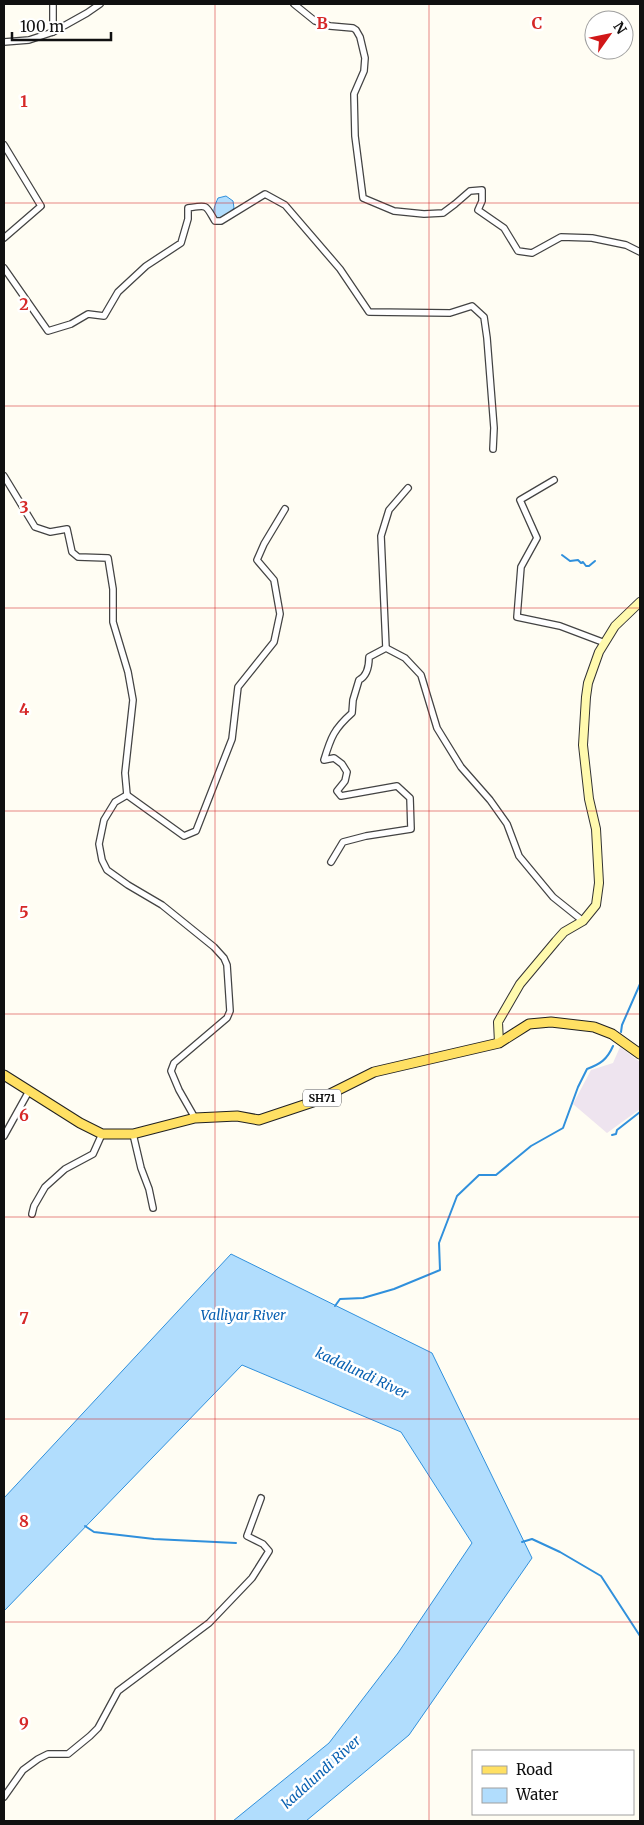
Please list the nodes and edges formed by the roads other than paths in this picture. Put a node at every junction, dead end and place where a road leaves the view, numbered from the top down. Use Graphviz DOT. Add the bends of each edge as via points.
graph roads {
  1 [pos="53,4"];
  2 [pos="100,4"];
  3 [pos="294,4"];
  4 [pos="52,32"];
  5 [pos="4,42"];
  6 [pos="4,145"];
  7 [pos="4,238"];
  8 [pos="640,252"];
  9 [pos="4,268"];
  10 [pos="493,449"];
  11 [pos="4,476"];
  12 [pos="554,480"];
  13 [pos="408,488"];
  14 [pos="285,509"];
  15 [pos="640,602"];
  16 [pos="605,643"];
  17 [pos="386,648"];
  18 [pos="126,795"];
  19 [pos="331,862"];
  20 [pos="583,922"];
  21 [pos="499,1043"];
  22 [pos="640,1054"];
  23 [pos="4,1076"];
  24 [pos="29,1091"];
  25 [pos="195,1118"];
  26 [pos="102,1134"];
  27 [pos="133,1134"];
  28 [pos="4,1136"];
  29 [pos="153,1208"];
  30 [pos="32,1214"];
  31 [pos="261,1498"];
  32 [pos="4,1797"];
  1 -- 4 [label="street"];
  2 -- 4 [label="street"];
  3 -- 8 [label="street" via="315,21 352,28 360,37 365,58 364,71 354,94 355,136 363,198 394,211 443,213 470,191 482,190 478,210 504,228 518,252 532,253 561,237 592,238 626,245"];
  4 -- 5 [label="street" via="29,40"];
  6 -- 7 [label="street" via="41,206"];
  9 -- 10 [label="street" via="48,331 71,324 88,314 104,316 118,292 146,266 181,243 188,208 204,206 215,221 221,221 266,194 285,205 340,269 369,312 450,313 472,306 484,317"];
  11 -- 18 [label="street" via="35,527 50,532 67,529 72,552 78,557 108,558 113,588 113,622 133,700 125,773"];
  12 -- 16 [label="street" via="520,500 537,538 521,567 517,617 560,626"];
  13 -- 17 [label="street" via="389,510 381,536"];
  14 -- 18 [label="street" via="256,560 274,580 277,591 280,614 274,642 238,687 232,739 196,831 184,836"];
  15 -- 16 [label="main road" via="615,626"];
  16 -- 20 [label="main road" via="594,664 586,697 583,745 596,829 599,883 596,905"];
  17 -- 19 [label="street" via="369,657 364,678 359,680 352,713 333,733 324,760 334,758 347,772 337,791 341,796 398,786 410,798 411,829 343,842"];
  17 -- 20 [label="street" via="406,658 421,675 438,728 461,767 506,824 520,856 554,897"];
  18 -- 25 [label="street" via="115,802 104,820 99,844 107,870 162,905 214,947 227,964 230,1011 227,1018 174,1063 171,1071"];
  20 -- 21 [label="main road" via="564,932 517,989 498,1022"];
  21 -- 22 [label="main road, SH71" via="529,1024 551,1022 594,1027 612,1034"];
  21 -- 25 [label="main road, SH71" via="374,1072 316,1101 259,1120 237,1116"];
  23 -- 24 [label="main road, SH71"];
  24 -- 26 [label="main road, SH71"];
  24 -- 28 [label="street"];
  25 -- 27 [label="main road, SH71"];
  26 -- 27 [label="main road, SH71"];
  26 -- 30 [label="street" via="93,1154 65,1169 45,1187"];
  27 -- 29 [label="street"];
  31 -- 32 [label="street" via="247,1536 269,1550 252,1578 210,1622 118,1691 98,1728 90,1736 68,1754 48,1754 38,1759 23,1770"];
}
